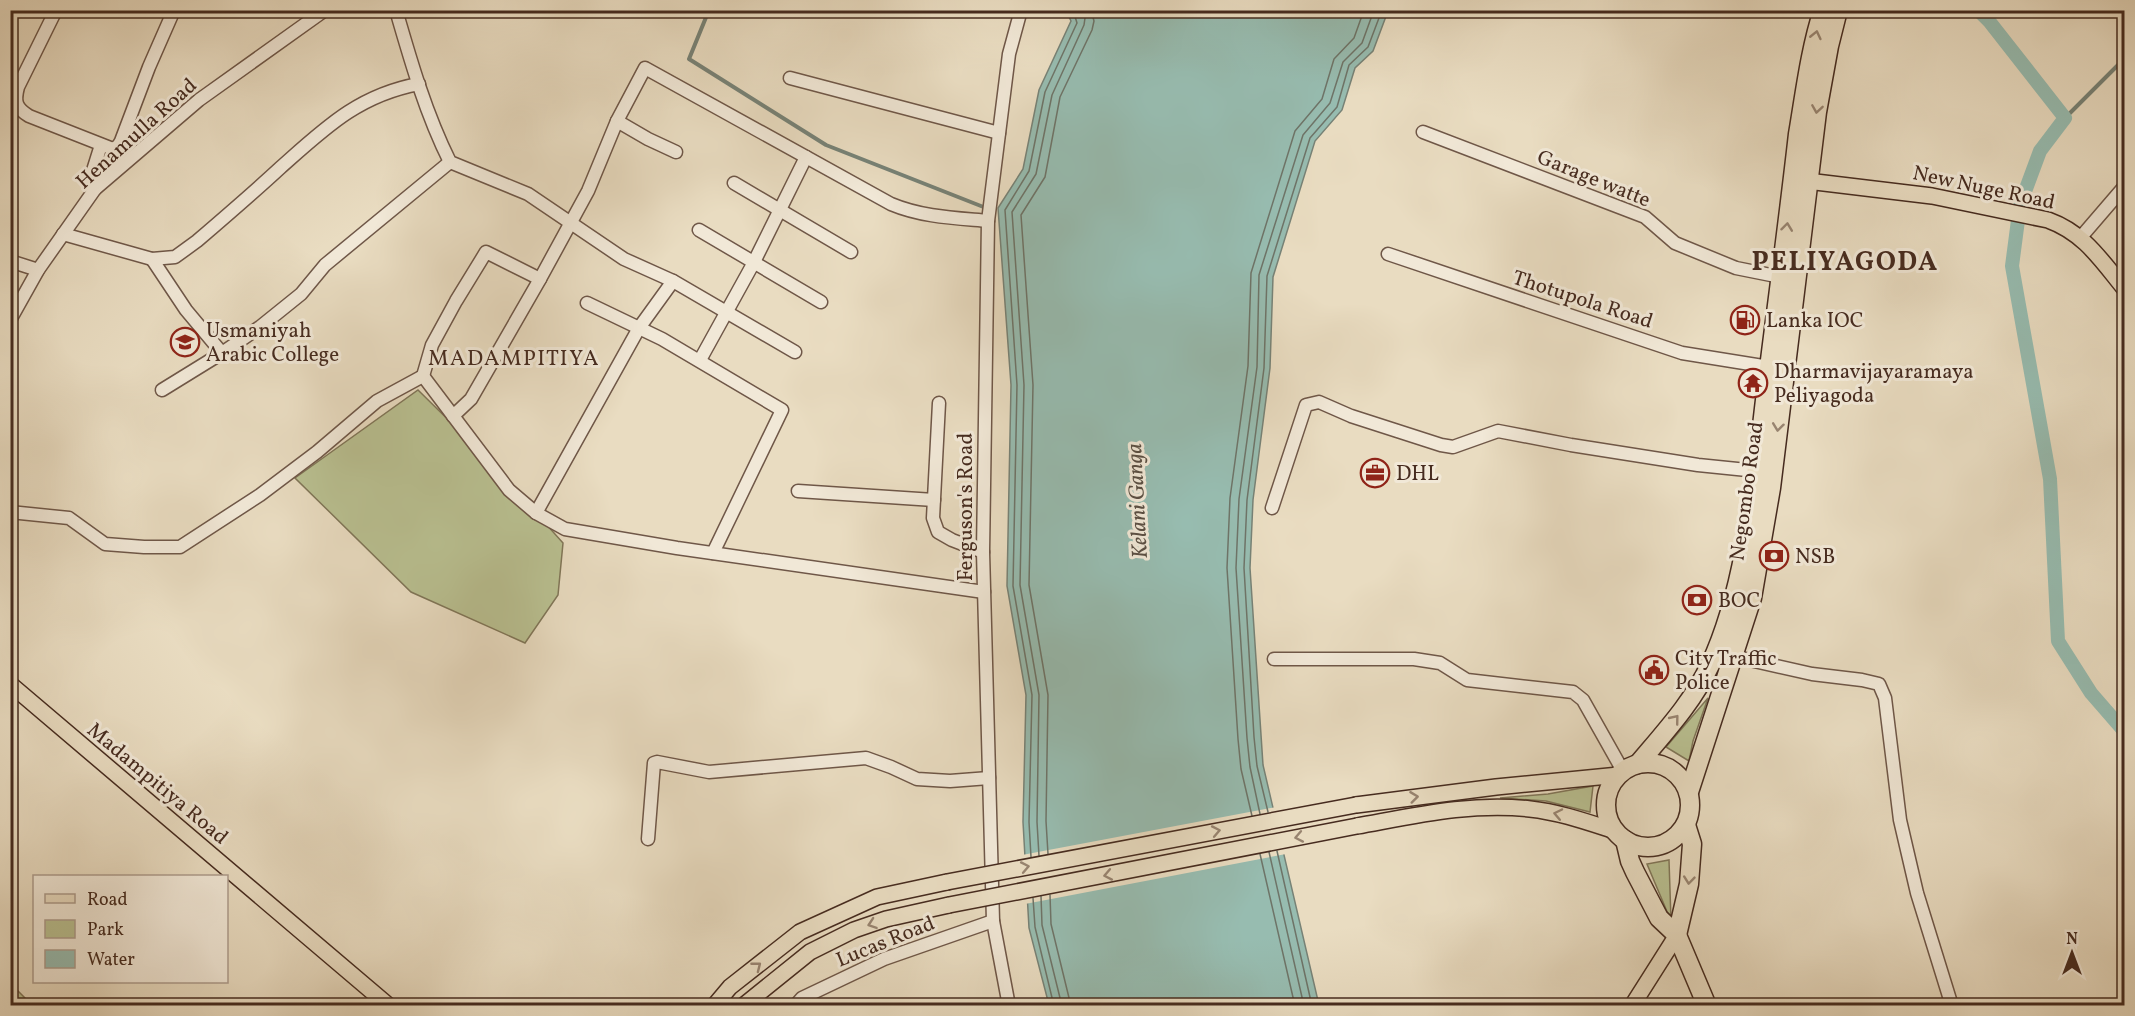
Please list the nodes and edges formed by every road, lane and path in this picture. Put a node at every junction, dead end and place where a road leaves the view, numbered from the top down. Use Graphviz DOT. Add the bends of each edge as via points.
graph roads {
  1 [pos="56,10"];
  2 [pos="174,10"];
  3 [pos="325,10"];
  4 [pos="396,10"];
  5 [pos="1021,10"];
  6 [pos="1823,10"];
  7 [pos="1838,10"];
  8 [pos="790,78"];
  9 [pos="418,84"];
  10 [pos="617,121"];
  11 [pos="1423,132"];
  12 [pos="999,134"];
  13 [pos="100,145"];
  14 [pos="676,152"];
  15 [pos="806,157"];
  16 [pos="450,162"];
  17 [pos="1801,180"];
  18 [pos="734,183"];
  19 [pos="2124,187"];
  20 [pos="95,189"];
  21 [pos="780,210"];
  22 [pos="988,221"];
  23 [pos="570,225"];
  24 [pos="699,231"];
  25 [pos="63,234"];
  26 [pos="2081,237"];
  27 [pos="851,252"];
  28 [pos="1388,254"];
  29 [pos="152,260"];
  30 [pos="10,261"];
  31 [pos="753,264"];
  32 [pos="38,270"];
  33 [pos="1781,277"];
  34 [pos="540,279"];
  35 [pos="673,281"];
  36 [pos="2124,288"];
  37 [pos="821,302"];
  38 [pos="587,303"];
  39 [pos="726,312"];
  40 [pos="10,320"];
  41 [pos="639,328"];
  42 [pos="795,352"];
  43 [pos="222,353"];
  44 [pos="700,360"];
  45 [pos="1769,367"];
  46 [pos="423,376"];
  47 [pos="162,390"];
  48 [pos="939,403"];
  49 [pos="453,416"];
  50 [pos="1757,471"];
  51 [pos="798,491"];
  52 [pos="934,500"];
  53 [pos="1272,508"];
  54 [pos="10,512"];
  55 [pos="537,513"];
  56 [pos="983,552"];
  57 [pos="713,553"];
  58 [pos="984,592"];
  59 [pos="1732,656"];
  60 [pos="1274,659"];
  61 [pos="10,684"];
  62 [pos="1627,770"];
  63 [pos="989,778"];
  64 [pos="1689,792"];
  65 [pos="1686,825"];
  66 [pos="1620,835"];
  67 [pos="648,839"];
  68 [pos="993,921"];
  69 [pos="1677,935"];
  70 [pos="389,1005"];
  71 [pos="714,1005"];
  72 [pos="743,1005"];
  73 [pos="795,1005"];
  74 [pos="1009,1005"];
  75 [pos="1632,1005"];
  76 [pos="1707,1005"];
  77 [pos="1952,1005"];
  1 -- 13 [label="street" via="18,87 16,105 29,116"];
  2 -- 13 [label="street" via="122,141 113,149"];
  3 -- 20 [label="street, Henamulla Road" via="199,100"];
  4 -- 9 [label="street"];
  5 -- 12 [label="street, Ferguson's Road" via="1009,54"];
  17 -- 6 [label="highway, Negombo Road, one-way" via="1807,78"];
  7 -- 17 [label="highway, Negombo Road, one-way"];
  8 -- 12 [label="street"];
  9 -- 16 [label="street"];
  9 -- 29 [label="street" via="393,90 338,117 198,241 175,257"];
  10 -- 14 [label="street"];
  10 -- 15 [label="street" via="645,68"];
  10 -- 23 [label="street"];
  11 -- 33 [label="street, Garage watte" via="1645,217 1675,243 1736,268"];
  12 -- 22 [label="street, Ferguson's Road"];
  13 -- 20 [label="street" via="90,180"];
  15 -- 21 [label="street"];
  15 -- 22 [label="street" via="906,210"];
  16 -- 23 [label="street" via="528,194"];
  16 -- 43 [label="street" via="325,265 301,294"];
  17 -- 26 [label="main road, New Nuge Road" via="1990,207 2048,220"];
  33 -- 17 [label="highway, Negombo Road, one-way"];
  17 -- 59 [label="highway, Negombo Road, one-way" via="1769,498 1752,598"];
  18 -- 21 [label="street"];
  19 -- 26 [label="street"];
  20 -- 25 [label="street, Henamulla Road"];
  21 -- 27 [label="street"];
  21 -- 31 [label="street"];
  22 -- 56 [label="street, Ferguson's Road"];
  23 -- 34 [label="street"];
  23 -- 35 [label="street" via="624,260"];
  24 -- 31 [label="street"];
  25 -- 29 [label="street"];
  25 -- 32 [label="street, Henamulla Road"];
  26 -- 36 [label="main road, New Nuge Road"];
  28 -- 45 [label="street, Thotupola Road" via="1682,353"];
  29 -- 43 [label="street"];
  30 -- 32 [label="street"];
  31 -- 37 [label="street"];
  31 -- 39 [label="street"];
  32 -- 40 [label="street, Henamulla Road"];
  33 -- 45 [label="highway, Negombo Road"];
  34 -- 46 [label="street" via="486,252 432,345"];
  34 -- 49 [label="street" via="471,399"];
  35 -- 39 [label="street"];
  35 -- 41 [label="street"];
  38 -- 41 [label="street"];
  39 -- 42 [label="street"];
  39 -- 44 [label="street"];
  41 -- 44 [label="street"];
  41 -- 55 [label="street"];
  43 -- 47 [label="street"];
  44 -- 57 [label="street" via="782,410"];
  45 -- 50 [label="highway, Negombo Road"];
  46 -- 49 [label="street"];
  46 -- 54 [label="street" via="377,401 260,495 180,547 105,544 69,518"];
  48 -- 52 [label="street"];
  49 -- 55 [label="street" via="509,490"];
  50 -- 53 [label="street" via="1698,465 1498,431 1447,446 1319,402 1306,405"];
  62 -- 50 [label="highway, Negombo Road, one-way" via="1687,704 1717,649 1745,544"];
  51 -- 52 [label="street"];
  52 -- 56 [label="street" via="933,518 938,532"];
  55 -- 57 [label="street" via="565,529"];
  56 -- 58 [label="street, Ferguson's Road"];
  57 -- 58 [label="street"];
  58 -- 63 [label="street, Ferguson's Road"];
  59 -- 64 [label="highway, Negombo Road"];
  59 -- 77 [label="street" via="1879,684 1885,698 1900,820 1917,893"];
  60 -- 62 [label="street" via="1414,659 1440,663 1467,680 1573,692 1583,700"];
  61 -- 70 [label="main road, Madampitiya Road"];
  62 -- 64 [label="highway" via="1658,764 1679,776"];
  62 -- 66 [label="highway" via="1608,790 1606,802 1607,814"];
  71 -- 62 [label="main road, one-way, bridge" via="730,987 800,932 877,897 1356,805"];
  63 -- 67 [label="street" via="917,779 866,758 709,772 657,762"];
  63 -- 68 [label="street, Ferguson's Road"];
  64 -- 65 [label="highway" via="1691,809"];
  65 -- 66 [label="highway" via="1672,840 1659,846 1645,847"];
  65 -- 69 [label="highway, one-way" via="1692,844 1689,884"];
  66 -- 69 [label="highway" via="1659,918"];
  66 -- 72 [label="main road, one-way, bridge" via="1560,815 1513,808 1465,809 1357,826 949,905 886,919 845,934 810,952"];
  68 -- 73 [label="street, Lucas Road" via="884,959 802,998"];
  68 -- 74 [label="street, Ferguson's Road"];
  69 -- 75 [label="main road"];
  69 -- 76 [label="highway"];
}
